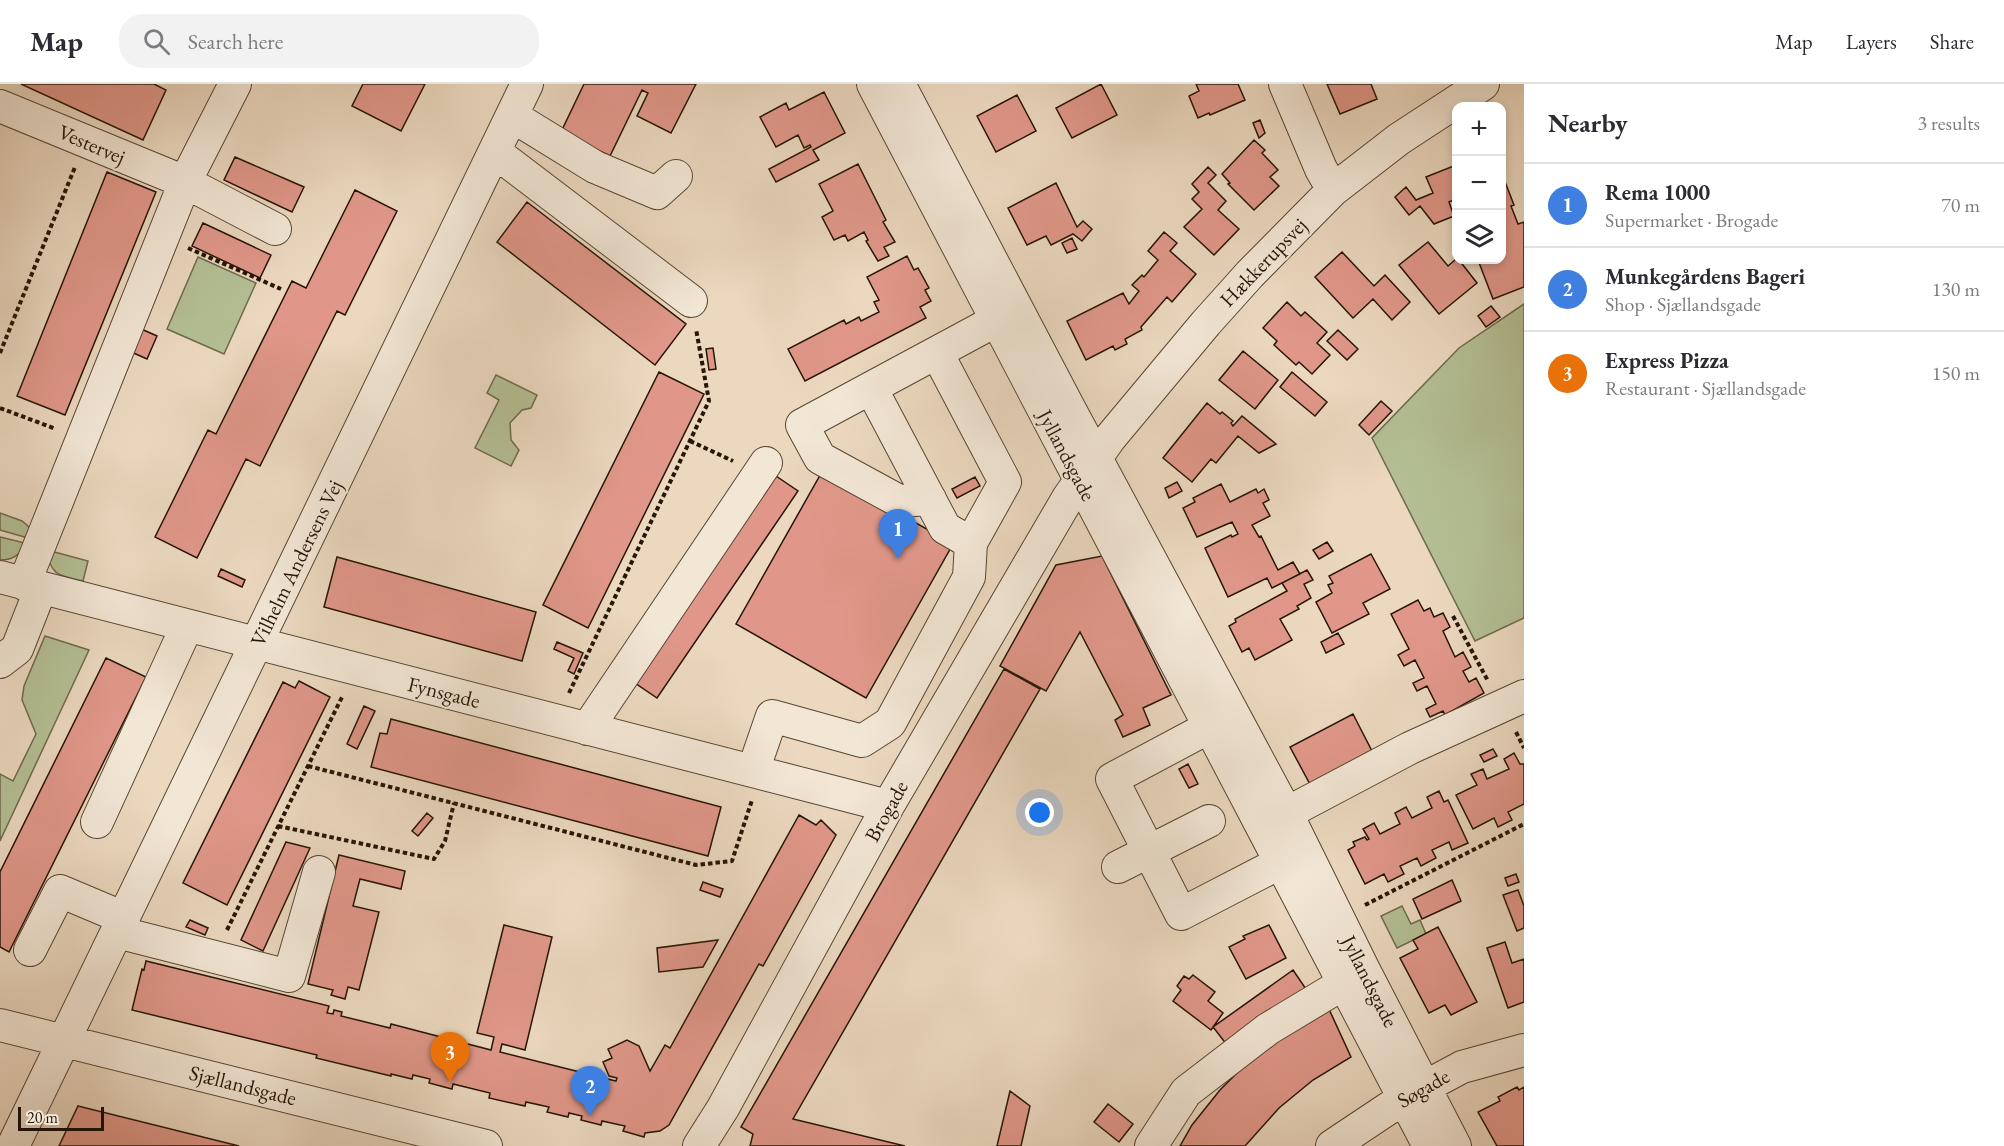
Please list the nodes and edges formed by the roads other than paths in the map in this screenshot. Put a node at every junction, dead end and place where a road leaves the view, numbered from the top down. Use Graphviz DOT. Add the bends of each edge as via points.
graph roads {
  1 [pos="235,84"];
  2 [pos="527,84"];
  3 [pos="873,84"];
  4 [pos="899,84"];
  5 [pos="1285,84"];
  6 [pos="1483,84"];
  7 [pos="0,106"];
  8 [pos="512,116"];
  9 [pos="495,152"];
  10 [pos="676,176"];
  11 [pos="185,182"];
  12 [pos="1334,190"];
  13 [pos="275,229"];
  14 [pos="691,301"];
  15 [pos="997,320"];
  16 [pos="1038,349"];
  17 [pos="938,353"];
  18 [pos="871,388"];
  19 [pos="762,468"];
  20 [pos="1088,469"];
  21 [pos="930,500"];
  22 [pos="971,543"];
  23 [pos="22,583"];
  24 [pos="187,626"];
  25 [pos="257,644"];
  26 [pos="0,662"];
  27 [pos="1524,696"];
  28 [pos="1222,720"];
  29 [pos="587,729"];
  30 [pos="757,772"];
  31 [pos="888,806"];
  32 [pos="1274,820"];
  33 [pos="1209,821"];
  34 [pos="97,822"];
  35 [pos="1149,852"];
  36 [pos="1292,856"];
  37 [pos="1118,867"];
  38 [pos="319,872"];
  39 [pos="120,925"];
  40 [pos="30,950"];
  41 [pos="1346,982"];
  42 [pos="0,1025"];
  43 [pos="64,1041"];
  44 [pos="1524,1050"];
  45 [pos="1415,1092"];
  46 [pos="13,1146"];
  47 [pos="486,1146"];
  48 [pos="699,1146"];
  49 [pos="1151,1146"];
  50 [pos="1332,1146"];
  51 [pos="1429,1146"];
  52 [pos="1455,1146"];
  1 -- 11 [label="street"];
  2 -- 8 [label="street, Vilhelm Andersens Vej"];
  3 -- 15 [label="street, Jyllandsgade"];
  4 -- 16 [label="street, Jyllandsgade"];
  5 -- 12 [label="street" via="1321,170"];
  6 -- 12 [label="street, Hækkerupsvej" via="1399,140"];
  7 -- 11 [label="street, Vestervej"];
  8 -- 9 [label="street, Vilhelm Andersens Vej"];
  8 -- 10 [label="street" via="595,167 657,193"];
  9 -- 14 [label="street"];
  9 -- 25 [label="street, Vilhelm Andersens Vej"];
  11 -- 13 [label="street, Vestervej"];
  11 -- 23 [label="street"];
  12 -- 20 [label="street, Hækkerupsvej" via="1206,323"];
  15 -- 16 [label="street"];
  15 -- 17 [label="street"];
  15 -- 20 [label="street, Jyllandsgade"];
  16 -- 20 [label="street, Jyllandsgade"];
  17 -- 18 [label="street"];
  17 -- 22 [label="street" via="1005,482"];
  18 -- 21 [label="street"];
  18 -- 21 [label="street" via="802,424 820,458 899,501"];
  19 -- 29 [label="street"];
  20 -- 28 [label="street, Jyllandsgade"];
  20 -- 31 [label="street, Brogade"];
  21 -- 22 [label="street" via="945,528"];
  22 -- 30 [label="street" via="969,577 890,723 862,741 772,716"];
  23 -- 24 [label="street, Fynsgade"];
  23 -- 26 [label="street" via="17,649"];
  24 -- 25 [label="street, Fynsgade"];
  24 -- 34 [label="street"];
  25 -- 29 [label="street, Fynsgade"];
  25 -- 39 [label="street, Vilhelm Andersens Vej"];
  27 -- 32 [label="street" via="1410,748"];
  28 -- 32 [label="street, Jyllandsgade"];
  28 -- 35 [label="street" via="1112,779"];
  29 -- 30 [label="street, Fynsgade"];
  30 -- 31 [label="street, Fynsgade"];
  31 -- 48 [label="street, Brogade"];
  32 -- 36 [label="street, Jyllandsgade"];
  33 -- 35 [label="street"];
  35 -- 36 [label="street" via="1181,914"];
  35 -- 37 [label="street"];
  36 -- 41 [label="street, Jyllandsgade"];
  36 -- 45 [label="street, Jyllandsgade" via="1338,919"];
  38 -- 39 [label="street" via="289,976 214,957"];
  39 -- 40 [label="street" via="60,891"];
  39 -- 43 [label="street, Vilhelm Andersens Vej"];
  41 -- 45 [label="street, Jyllandsgade"];
  41 -- 49 [label="street" via="1268,1029 1186,1092"];
  42 -- 43 [label="street, Sjællandsgade"];
  43 -- 46 [label="street, Vilhelm Andersens Vej"];
  43 -- 47 [label="street, Sjællandsgade"];
  44 -- 45 [label="street, Søgade" via="1462,1066"];
  45 -- 50 [label="street, Søgade"];
  45 -- 51 [label="street, Jyllandsgade"];
  45 -- 52 [label="street, Jyllandsgade"];
}
